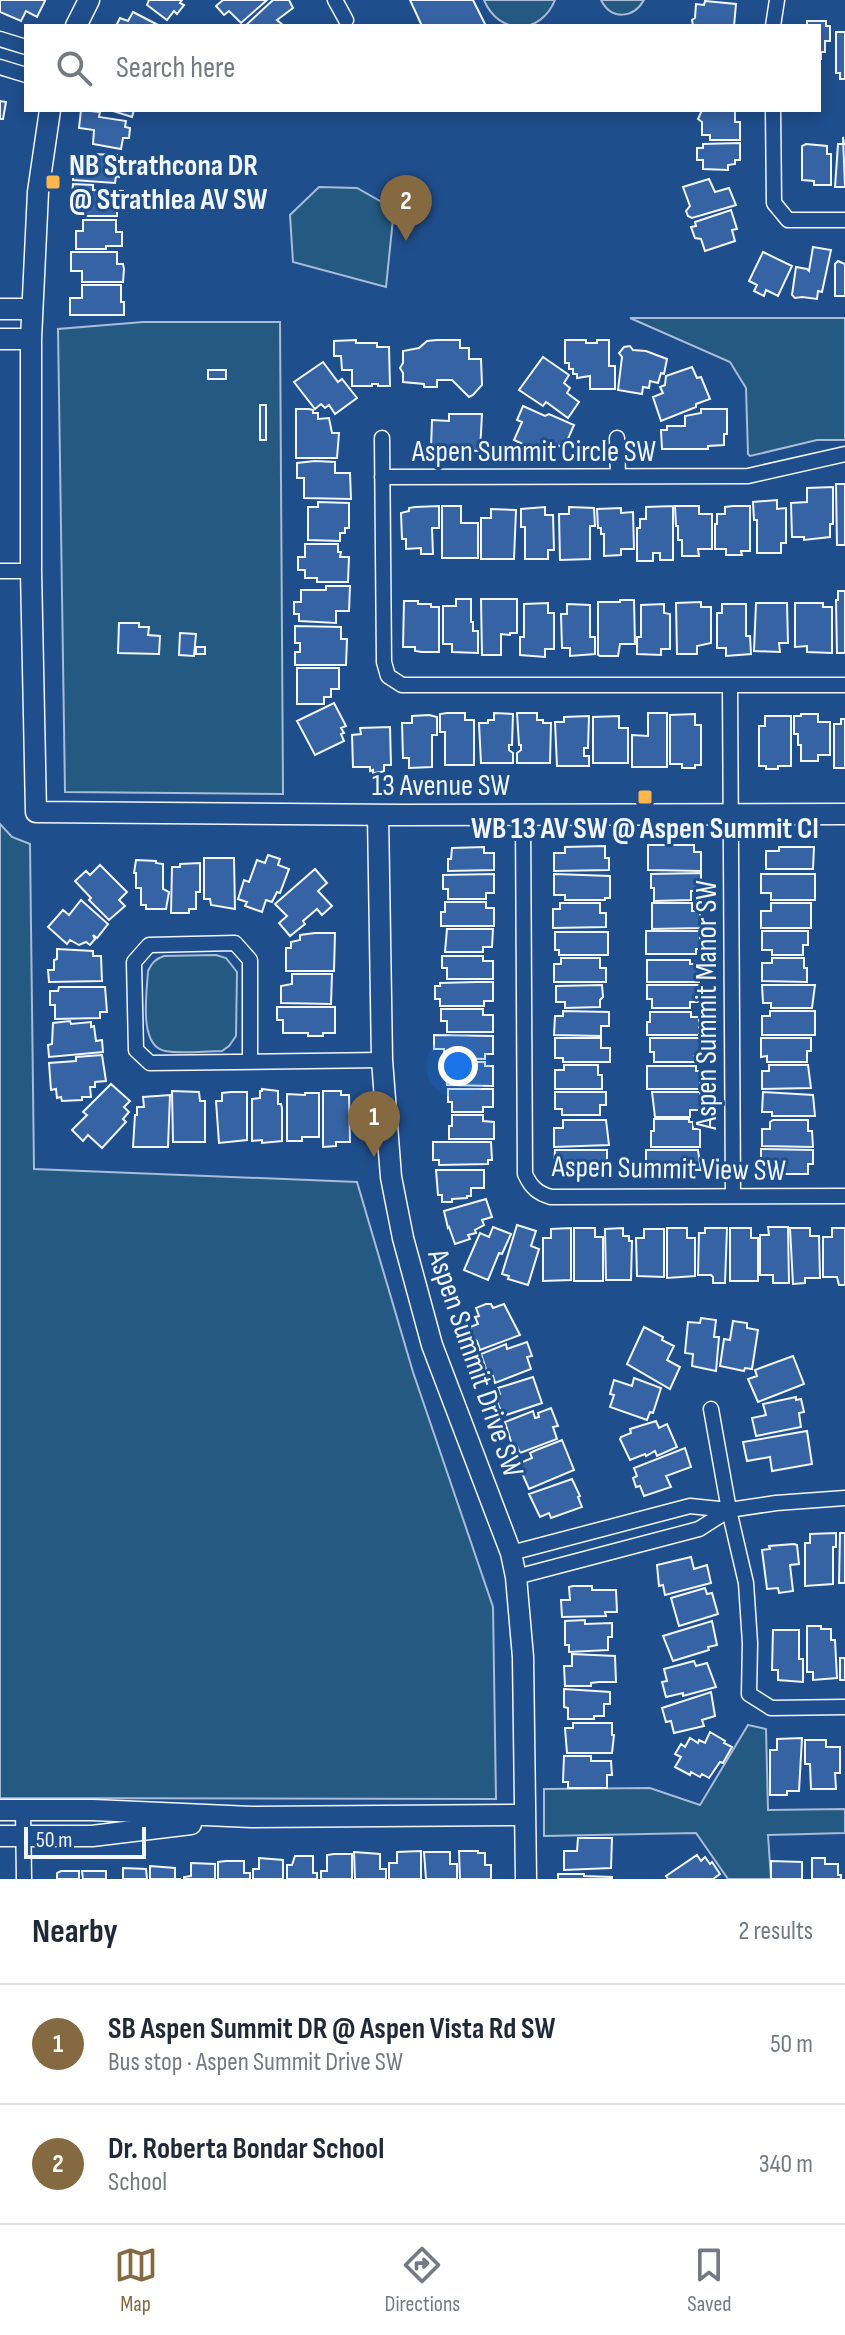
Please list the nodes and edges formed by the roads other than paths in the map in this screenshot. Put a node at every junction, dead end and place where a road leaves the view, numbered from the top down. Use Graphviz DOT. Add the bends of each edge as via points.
graph roads {
  1 [pos="89,0"];
  2 [pos="335,0"];
  3 [pos="777,0"];
  4 [pos="346,20"];
  5 [pos="77,24"];
  6 [pos="773,24"];
  7 [pos="0,39"];
  8 [pos="24,46"];
  9 [pos="0,67"];
  10 [pos="24,74"];
  11 [pos="50,112"];
  12 [pos="773,112"];
  13 [pos="845,220"];
  14 [pos="0,309"];
  15 [pos="32,309"];
  16 [pos="0,339"];
  17 [pos="31,339"];
  18 [pos="382,438"];
  19 [pos="617,438"];
  20 [pos="845,454"];
  21 [pos="618,476"];
  22 [pos="382,477"];
  23 [pos="0,571"];
  24 [pos="31,571"];
  25 [pos="845,685"];
  26 [pos="730,686"];
  27 [pos="731,814"];
  28 [pos="845,814"];
  29 [pos="378,815"];
  30 [pos="523,815"];
  31 [pos="382,1060"];
  32 [pos="250,1061"];
  33 [pos="733,1196"];
  34 [pos="845,1196"];
  35 [pos="711,1409"];
  36 [pos="845,1498"];
  37 [pos="729,1510"];
  38 [pos="511,1553"];
  39 [pos="516,1577"];
  40 [pos="845,1707"];
  41 [pos="0,1810"];
  42 [pos="23,1810"];
  43 [pos="525,1815"];
  44 [pos="251,1817"];
  45 [pos="0,1836"];
  46 [pos="23,1836"];
  47 [pos="24,1879"];
  48 [pos="526,1879"];
  1 -- 5 [label="street"];
  2 -- 4 [label="street"];
  3 -- 6 [label="street"];
  7 -- 8 [label="street"];
  9 -- 10 [label="street"];
  11 -- 15 [label="street" via="38,192"];
  12 -- 13 [label="street" via="774,203 788,220"];
  14 -- 15 [label="street"];
  15 -- 17 [label="street"];
  16 -- 17 [label="street"];
  17 -- 24 [label="street"];
  18 -- 22 [label="street"];
  19 -- 21 [label="street"];
  20 -- 21 [label="street, Aspen Summit Circle SW" via="748,476"];
  21 -- 22 [label="street, Aspen Summit Circle SW"];
  22 -- 26 [label="street, Aspen Summit Circle SW" via="384,662 395,681"];
  23 -- 24 [label="street"];
  24 -- 29 [label="street, 13 Avenue SW" via="36,812"];
  25 -- 26 [label="street, Aspen Summit Circle SW"];
  26 -- 27 [label="street"];
  27 -- 28 [label="street, 13 Avenue SW"];
  27 -- 30 [label="street, 13 Avenue SW"];
  27 -- 33 [label="street, Aspen Summit Manor SW"];
  29 -- 30 [label="street, 13 Avenue SW"];
  29 -- 31 [label="street, Aspen Summit Drive SW"];
  30 -- 33 [label="street, Aspen Summit View SW" via="529,1184 551,1197"];
  31 -- 32 [label="street"];
  31 -- 38 [label="street, Aspen Summit Drive SW" via="391,1177 403,1238 432,1345"];
  32 -- 32 [label="street" via="150,1063 136,1050 134,962 149,945 235,943 250,960"];
  33 -- 34 [label="street, Aspen Summit View SW"];
  35 -- 37 [label="street"];
  36 -- 37 [label="street"];
  37 -- 38 [label="street" via="690,1506"];
  37 -- 39 [label="street" via="699,1529"];
  37 -- 40 [label="street" via="746,1583 749,1694 771,1708"];
  38 -- 39 [label="street, Aspen Summit Drive SW"];
  39 -- 43 [label="street, Aspen Summit Drive SW"];
  41 -- 42 [label="street"];
  42 -- 44 [label="street"];
  42 -- 46 [label="street"];
  43 -- 44 [label="street"];
  43 -- 48 [label="street, Aspen Summit Drive SW"];
  44 -- 46 [label="street" via="92,1836"];
  45 -- 46 [label="street"];
  46 -- 47 [label="street"];
}
